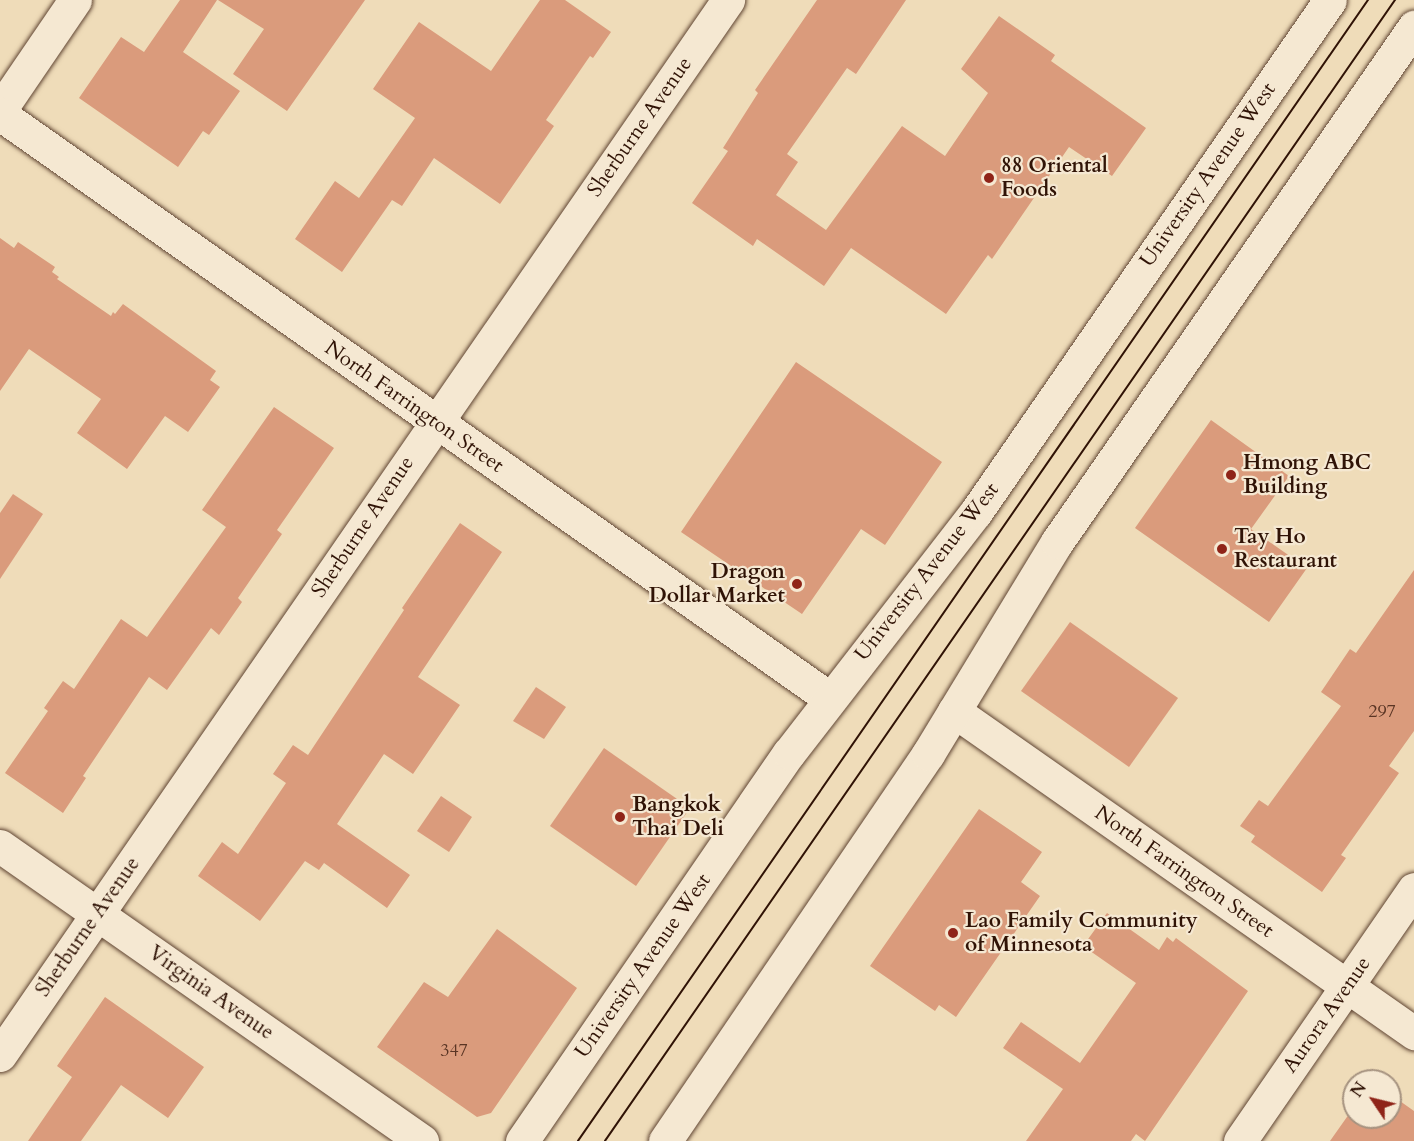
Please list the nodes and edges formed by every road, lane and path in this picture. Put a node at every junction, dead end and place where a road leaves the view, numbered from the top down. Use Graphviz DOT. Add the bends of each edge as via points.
graph roads {
  1 [pos="75,0"];
  2 [pos="728,0"];
  3 [pos="1329,0"];
  4 [pos="1414,27"];
  5 [pos="0,110"];
  6 [pos="0,114"];
  7 [pos="435,422"];
  8 [pos="829,699"];
  9 [pos="954,711"];
  10 [pos="0,846"];
  11 [pos="1414,889"];
  12 [pos="98,914"];
  13 [pos="1347,986"];
  14 [pos="1414,1033"];
  15 [pos="0,1055"];
  16 [pos="422,1141"];
  17 [pos="522,1141"];
  18 [pos="665,1141"];
  19 [pos="1240,1141"];
  1 -- 5 [label="street"];
  2 -- 7 [label="street, Sherburne Avenue"];
  3 -- 8 [label="street, University Avenue West" via="976,512"];
  4 -- 9 [label="street" via="1058,542"];
  6 -- 7 [label="street, North Farrington Street"];
  7 -- 8 [label="street, North Farrington Street"];
  7 -- 12 [label="street, Sherburne Avenue"];
  8 -- 17 [label="street, University Avenue West"];
  9 -- 13 [label="street, North Farrington Street"];
  9 -- 18 [label="street"];
  10 -- 12 [label="street, Virginia Avenue"];
  11 -- 13 [label="street, Aurora Avenue"];
  12 -- 15 [label="street, Sherburne Avenue"];
  12 -- 16 [label="street, Virginia Avenue"];
  13 -- 14 [label="street, North Farrington Street"];
  13 -- 19 [label="street, Aurora Avenue"];
}
